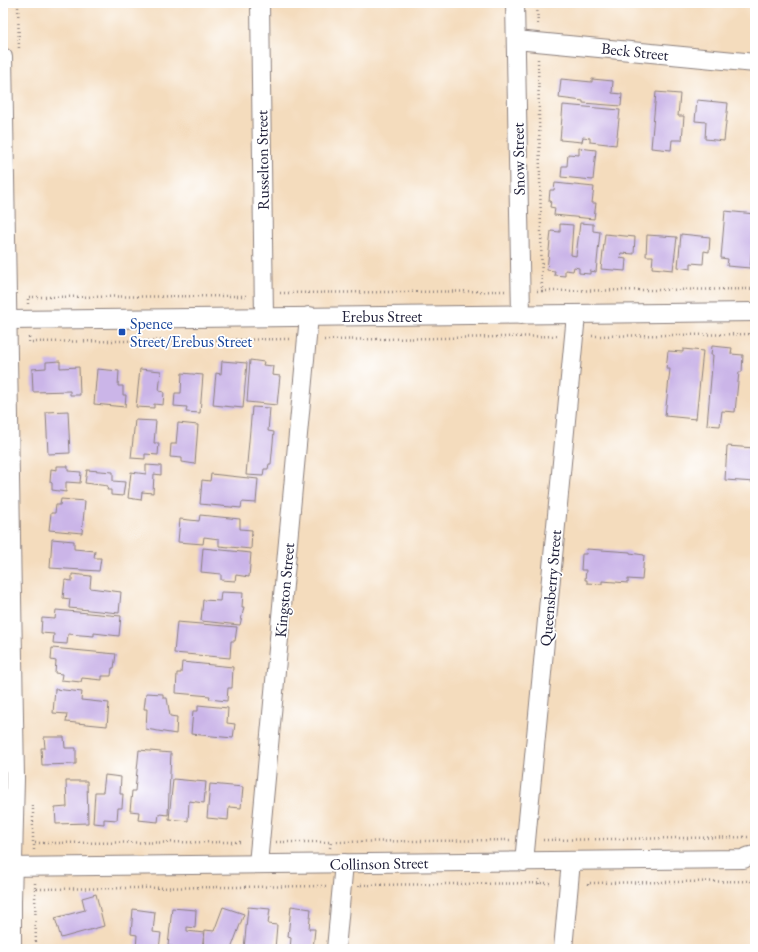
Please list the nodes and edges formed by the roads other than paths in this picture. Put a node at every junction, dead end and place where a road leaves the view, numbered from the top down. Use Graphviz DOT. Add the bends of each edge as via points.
graph roads {
  1 [pos="260,3"];
  2 [pos="515,3"];
  3 [pos="516,40"];
  4 [pos="3,57"];
  5 [pos="755,63"];
  6 [pos="755,312"];
  7 [pos="521,315"];
  8 [pos="576,315"];
  9 [pos="309,316"];
  10 [pos="264,317"];
  11 [pos="9,320"];
  12 [pos="6,388"];
  13 [pos="751,859"];
  14 [pos="571,861"];
  15 [pos="524,862"];
  16 [pos="344,863"];
  17 [pos="258,864"];
  18 [pos="8,866"];
  19 [pos="12,949"];
  20 [pos="336,949"];
  21 [pos="563,949"];
  1 -- 10 [label="street, Russelton Street"];
  2 -- 3 [label="street, Snow Street"];
  3 -- 5 [label="street, Beck Street"];
  3 -- 7 [label="street, Snow Street"];
  4 -- 11 [label="street"];
  6 -- 8 [label="street, Erebus Street"];
  7 -- 8 [label="street, Erebus Street"];
  7 -- 9 [label="street, Erebus Street"];
  8 -- 15 [label="street, Queensberry Street"];
  9 -- 10 [label="street, Erebus Street"];
  9 -- 17 [label="street, Kingston Street"];
  10 -- 11 [label="street, Erebus Street"];
  11 -- 12 [label="street"];
  12 -- 18 [label="street" via="15,778"];
  13 -- 14 [label="street, Collinson Street"];
  14 -- 15 [label="street, Collinson Street"];
  14 -- 21 [label="street"];
  15 -- 16 [label="street, Collinson Street"];
  16 -- 17 [label="street, Collinson Street"];
  16 -- 20 [label="street"];
  17 -- 18 [label="street, Collinson Street"];
  18 -- 19 [label="street"];
}
